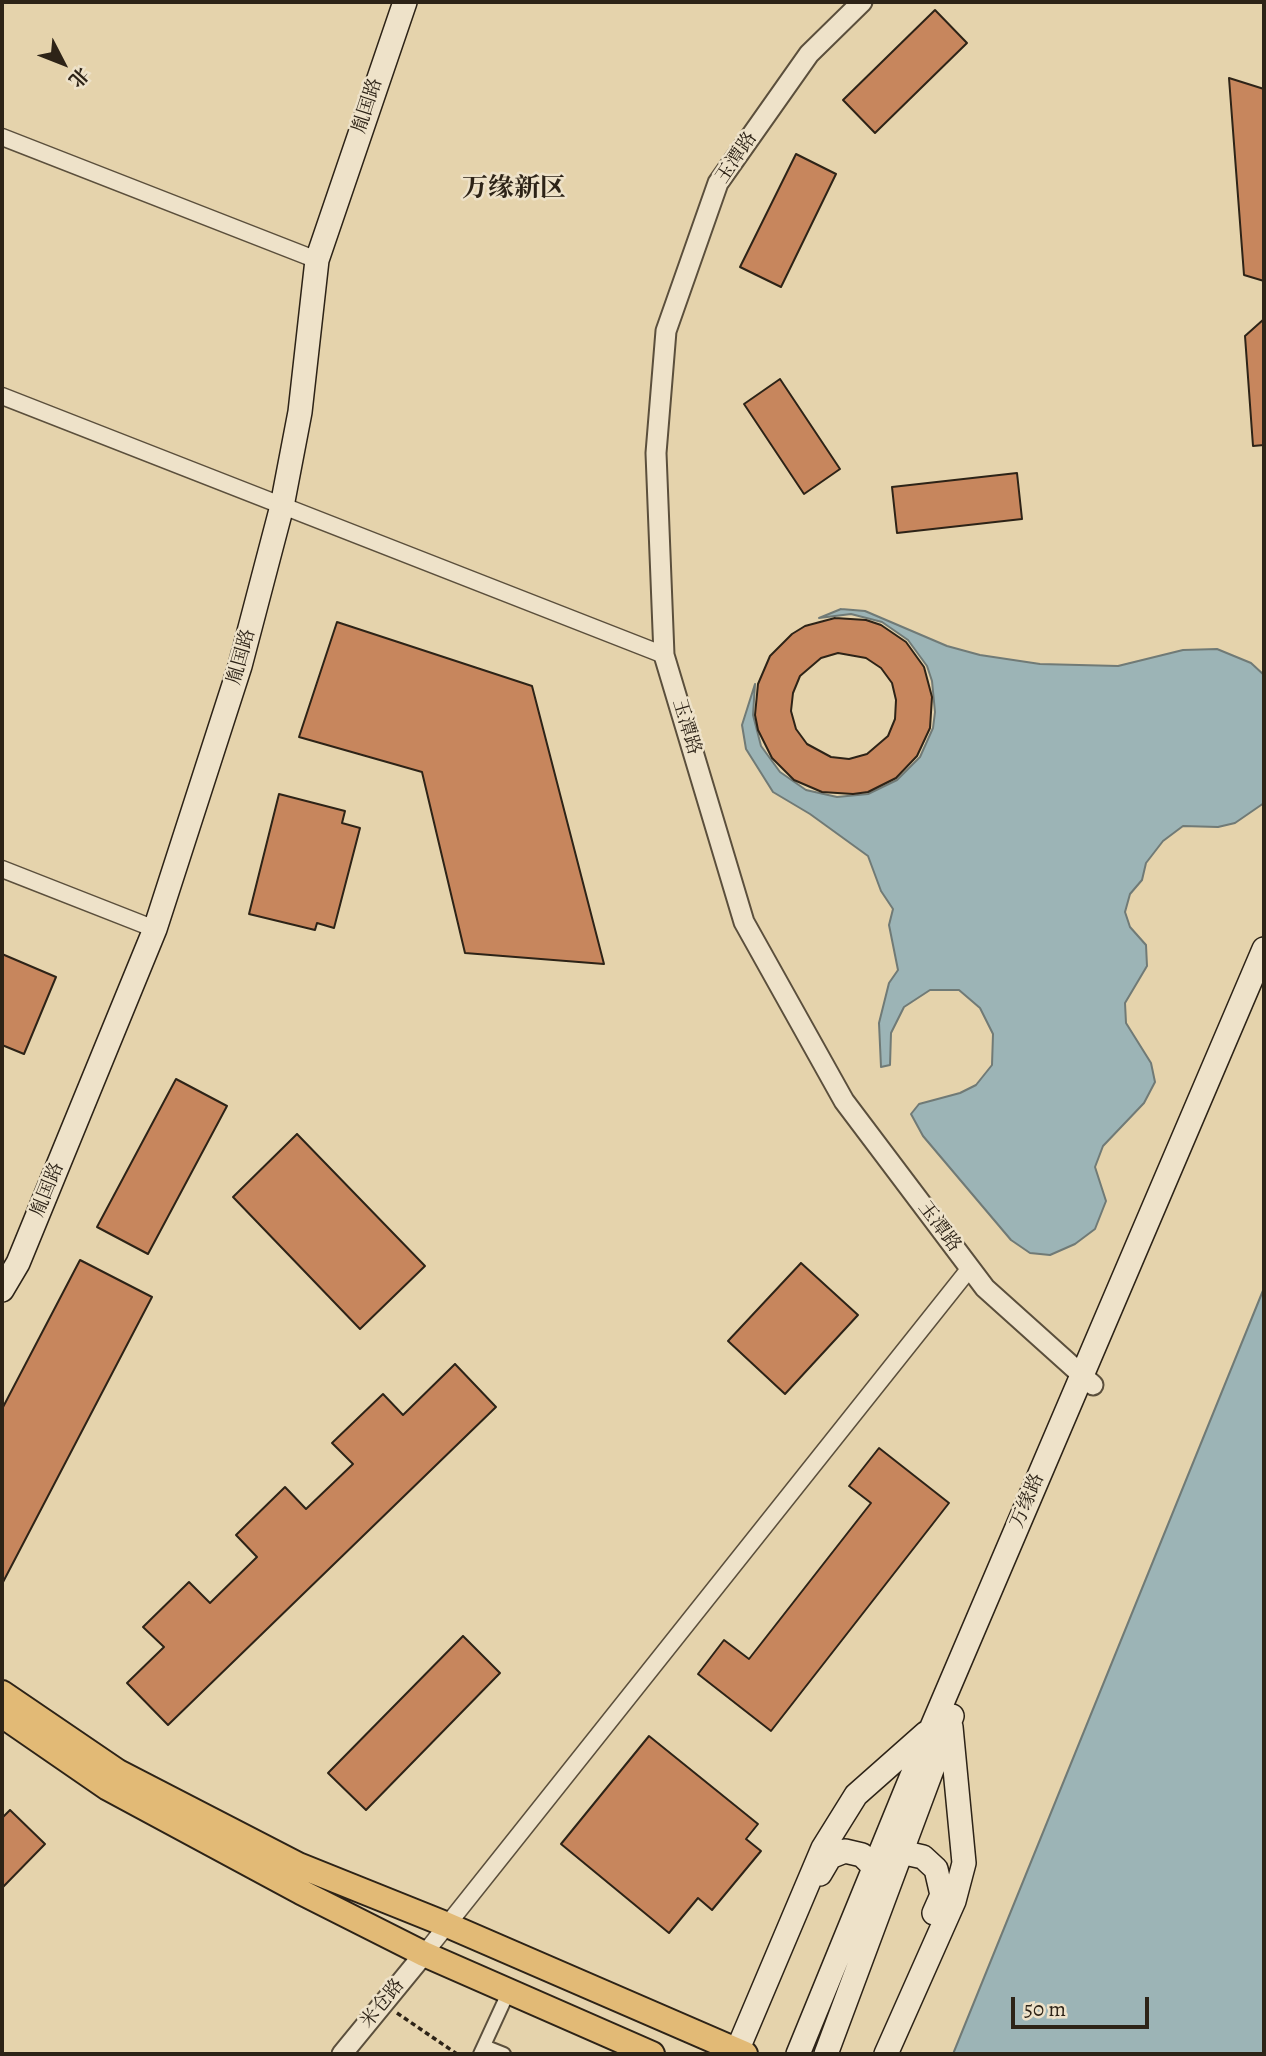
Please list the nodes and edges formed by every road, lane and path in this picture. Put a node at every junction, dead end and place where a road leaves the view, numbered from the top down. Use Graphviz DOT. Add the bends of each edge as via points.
graph roads {
  1 [pos="405,2"];
  2 [pos="862,2"];
  3 [pos="2,137"];
  4 [pos="317,260"];
  5 [pos="2,396"];
  6 [pos="282,506"];
  7 [pos="664,655"];
  8 [pos="2,869"];
  9 [pos="155,929"];
  10 [pos="1264,949"];
  11 [pos="1264,986"];
  12 [pos="970,1268"];
  13 [pos="2,1290"];
  14 [pos="1088,1380"];
  15 [pos="2,1693"];
  16 [pos="2,1715"];
  17 [pos="940,1725"];
  18 [pos="901,1852"];
  19 [pos="874,1867"];
  20 [pos="445,1924"];
  21 [pos="424,1954"];
  22 [pos="509,1991"];
  23 [pos="383,2004"];
  24 [pos="482,2050"];
  25 [pos="741,2052"];
  26 [pos="342,2054"];
  27 [pos="457,2054"];
  28 [pos="504,2054"];
  29 [pos="652,2054"];
  30 [pos="798,2054"];
  31 [pos="826,2054"];
  32 [pos="872,2054"];
  33 [pos="886,2054"];
  1 -- 4 [label="main road, 胤国路"];
  2 -- 7 [label="street, 玉潭路" via="809,54 718,183 666,331 656,453"];
  3 -- 4 [label="street"];
  4 -- 6 [label="main road, 胤国路" via="300,412"];
  5 -- 6 [label="street"];
  6 -- 7 [label="street"];
  6 -- 9 [label="main road, 胤国路" via="240,666"];
  7 -- 12 [label="street, 玉潭路" via="744,922 844,1101"];
  8 -- 9 [label="street"];
  9 -- 13 [label="main road, 胤国路" via="18,1263"];
  10 -- 14 [label="main road, 万缘路"];
  11 -- 14 [label="main road, 万缘路"];
  12 -- 14 [label="street, 玉潭路" via="985,1288"];
  12 -- 20 [label="street"];
  14 -- 17 [label="main road, 万缘路"];
  15 -- 20 [label="main road" via="118,1772 298,1864"];
  16 -- 21 [label="main road" via="108,1788"];
  17 -- 18 [label="main road, 万缘路"];
  17 -- 19 [label="main road, 万缘路"];
  17 -- 25 [label="main road" via="856,1796 823,1848"];
  17 -- 33 [label="main road" via="964,1863 954,1901"];
  18 -- 31 [label="main road, 万缘路"];
  18 -- 32 [label="main road" via="930,1862 940,1877 942,1895"];
  19 -- 25 [label="main road" via="854,1852 838,1853 825,1863"];
  19 -- 30 [label="main road, 万缘路"];
  20 -- 21 [label="street"];
  20 -- 25 [label="main road"];
  21 -- 22 [label="main road"];
  21 -- 23 [label="street, 米仓路"];
  22 -- 24 [label="street"];
  22 -- 29 [label="main road"];
  23 -- 26 [label="street, 米仓路"];
  23 -- 27 [label="path"];
  24 -- 28 [label="street"];
}
